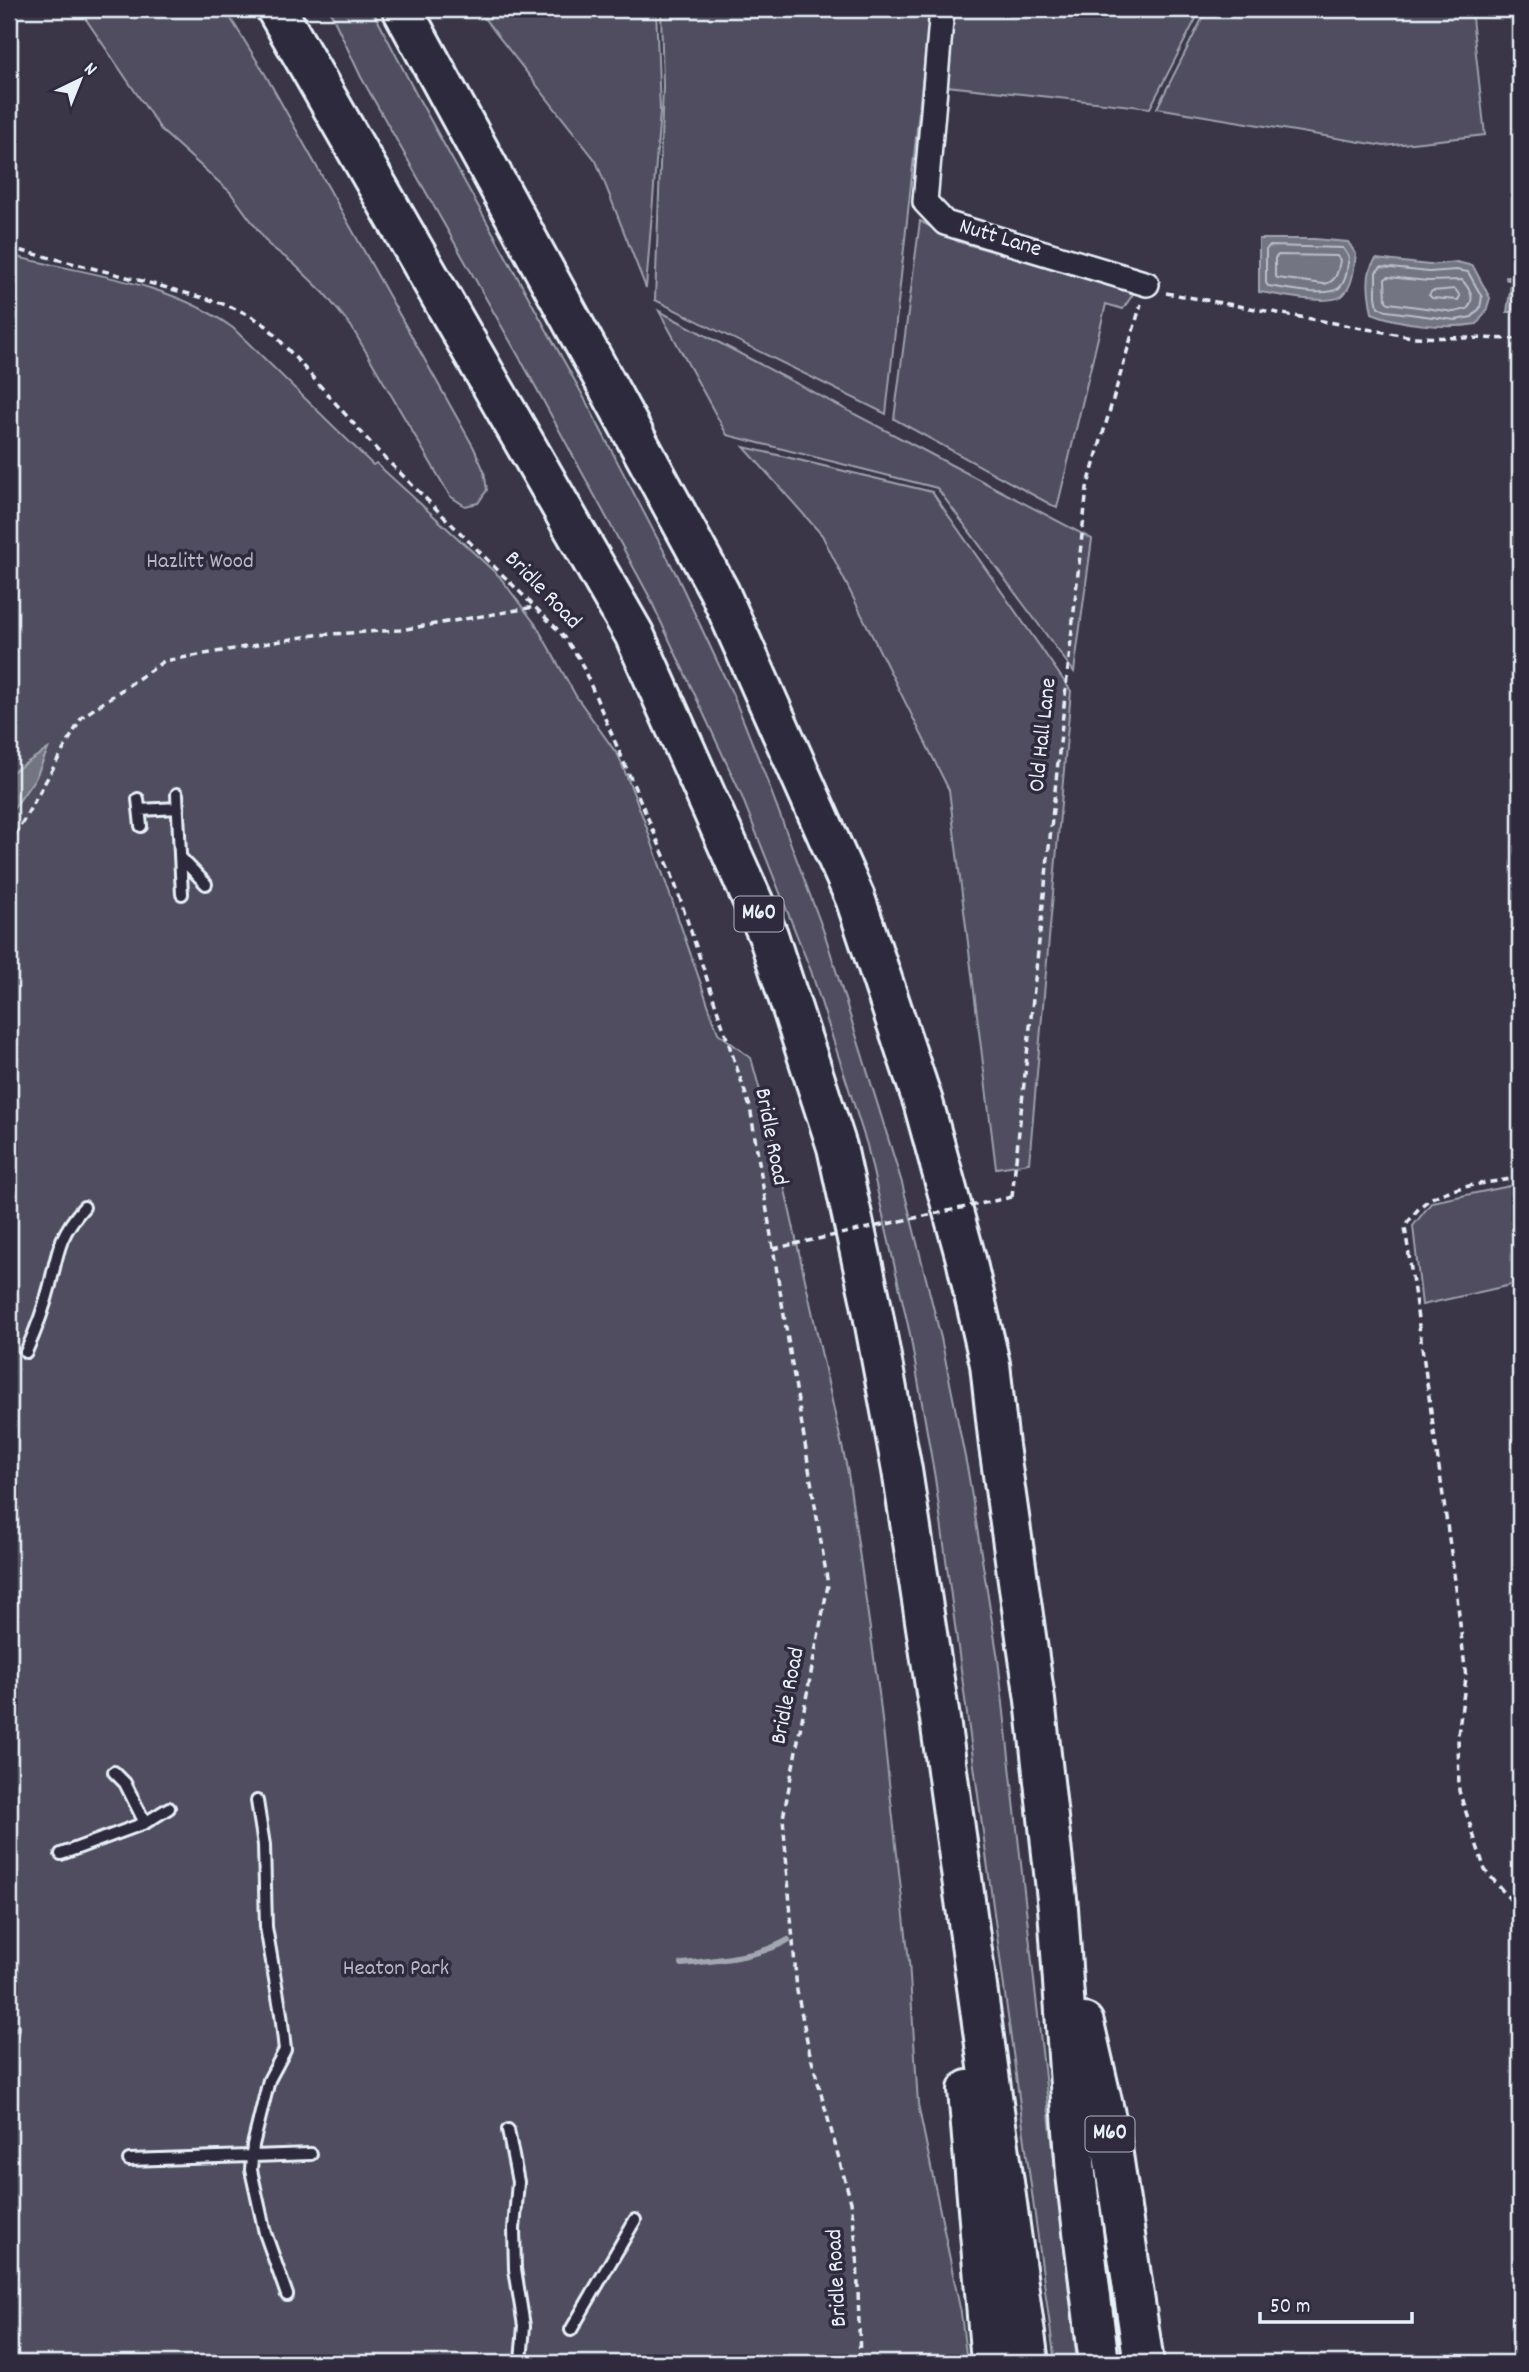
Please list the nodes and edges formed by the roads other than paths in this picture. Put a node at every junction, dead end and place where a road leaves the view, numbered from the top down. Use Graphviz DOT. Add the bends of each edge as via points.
graph roads {
  1 [pos="276,9"];
  2 [pos="402,9"];
  3 [pos="942,9"];
  4 [pos="1147,284"];
  5 [pos="177,794"];
  6 [pos="178,808"];
  7 [pos="141,826"];
  8 [pos="181,858"];
  9 [pos="206,884"];
  10 [pos="183,894"];
  11 [pos="84,1207"];
  12 [pos="26,1352"];
  13 [pos="114,1772"];
  14 [pos="257,1801"];
  15 [pos="169,1808"];
  16 [pos="145,1823"];
  17 [pos="61,1854"];
  18 [pos="1058,1908"];
  19 [pos="968,1917"];
  20 [pos="508,2130"];
  21 [pos="252,2154"];
  22 [pos="312,2154"];
  23 [pos="129,2160"];
  24 [pos="635,2220"];
  25 [pos="287,2295"];
  26 [pos="571,2330"];
  27 [pos="521,2361"];
  28 [pos="991,2363"];
  29 [pos="1029,2363"];
  30 [pos="1099,2363"];
  31 [pos="1144,2363"];
  1 -- 19 [label="highway, M60" via="634,634 768,935 837,1147 870,1298 902,1470"];
  2 -- 18 [label="highway, M60" via="719,591 855,898 923,1102 990,1364"];
  3 -- 4 [label="street, Nutt Lane" via="925,202 945,223"];
  5 -- 6 [label="lane"];
  6 -- 7 [label="lane" via="139,804"];
  6 -- 8 [label="lane"];
  8 -- 9 [label="lane"];
  8 -- 10 [label="lane"];
  11 -- 12 [label="lane" via="69,1224 57,1251 40,1320"];
  13 -- 16 [label="lane" via="125,1783"];
  14 -- 21 [label="lane" via="264,1845 266,1927 285,2050 269,2080"];
  15 -- 16 [label="lane"];
  16 -- 17 [label="lane"];
  18 -- 30 [label="highway, M60" via="1076,2174"];
  18 -- 31 [label="highway, M60" via="1111,2141"];
  19 -- 28 [label="highway, M60" via="966,2065"];
  19 -- 29 [label="highway, M60"];
  20 -- 27 [label="lane" via="518,2182 514,2269 524,2326"];
  21 -- 22 [label="lane"];
  21 -- 23 [label="lane"];
  21 -- 25 [label="lane" via="251,2170 265,2233"];
  24 -- 26 [label="lane"];
}
